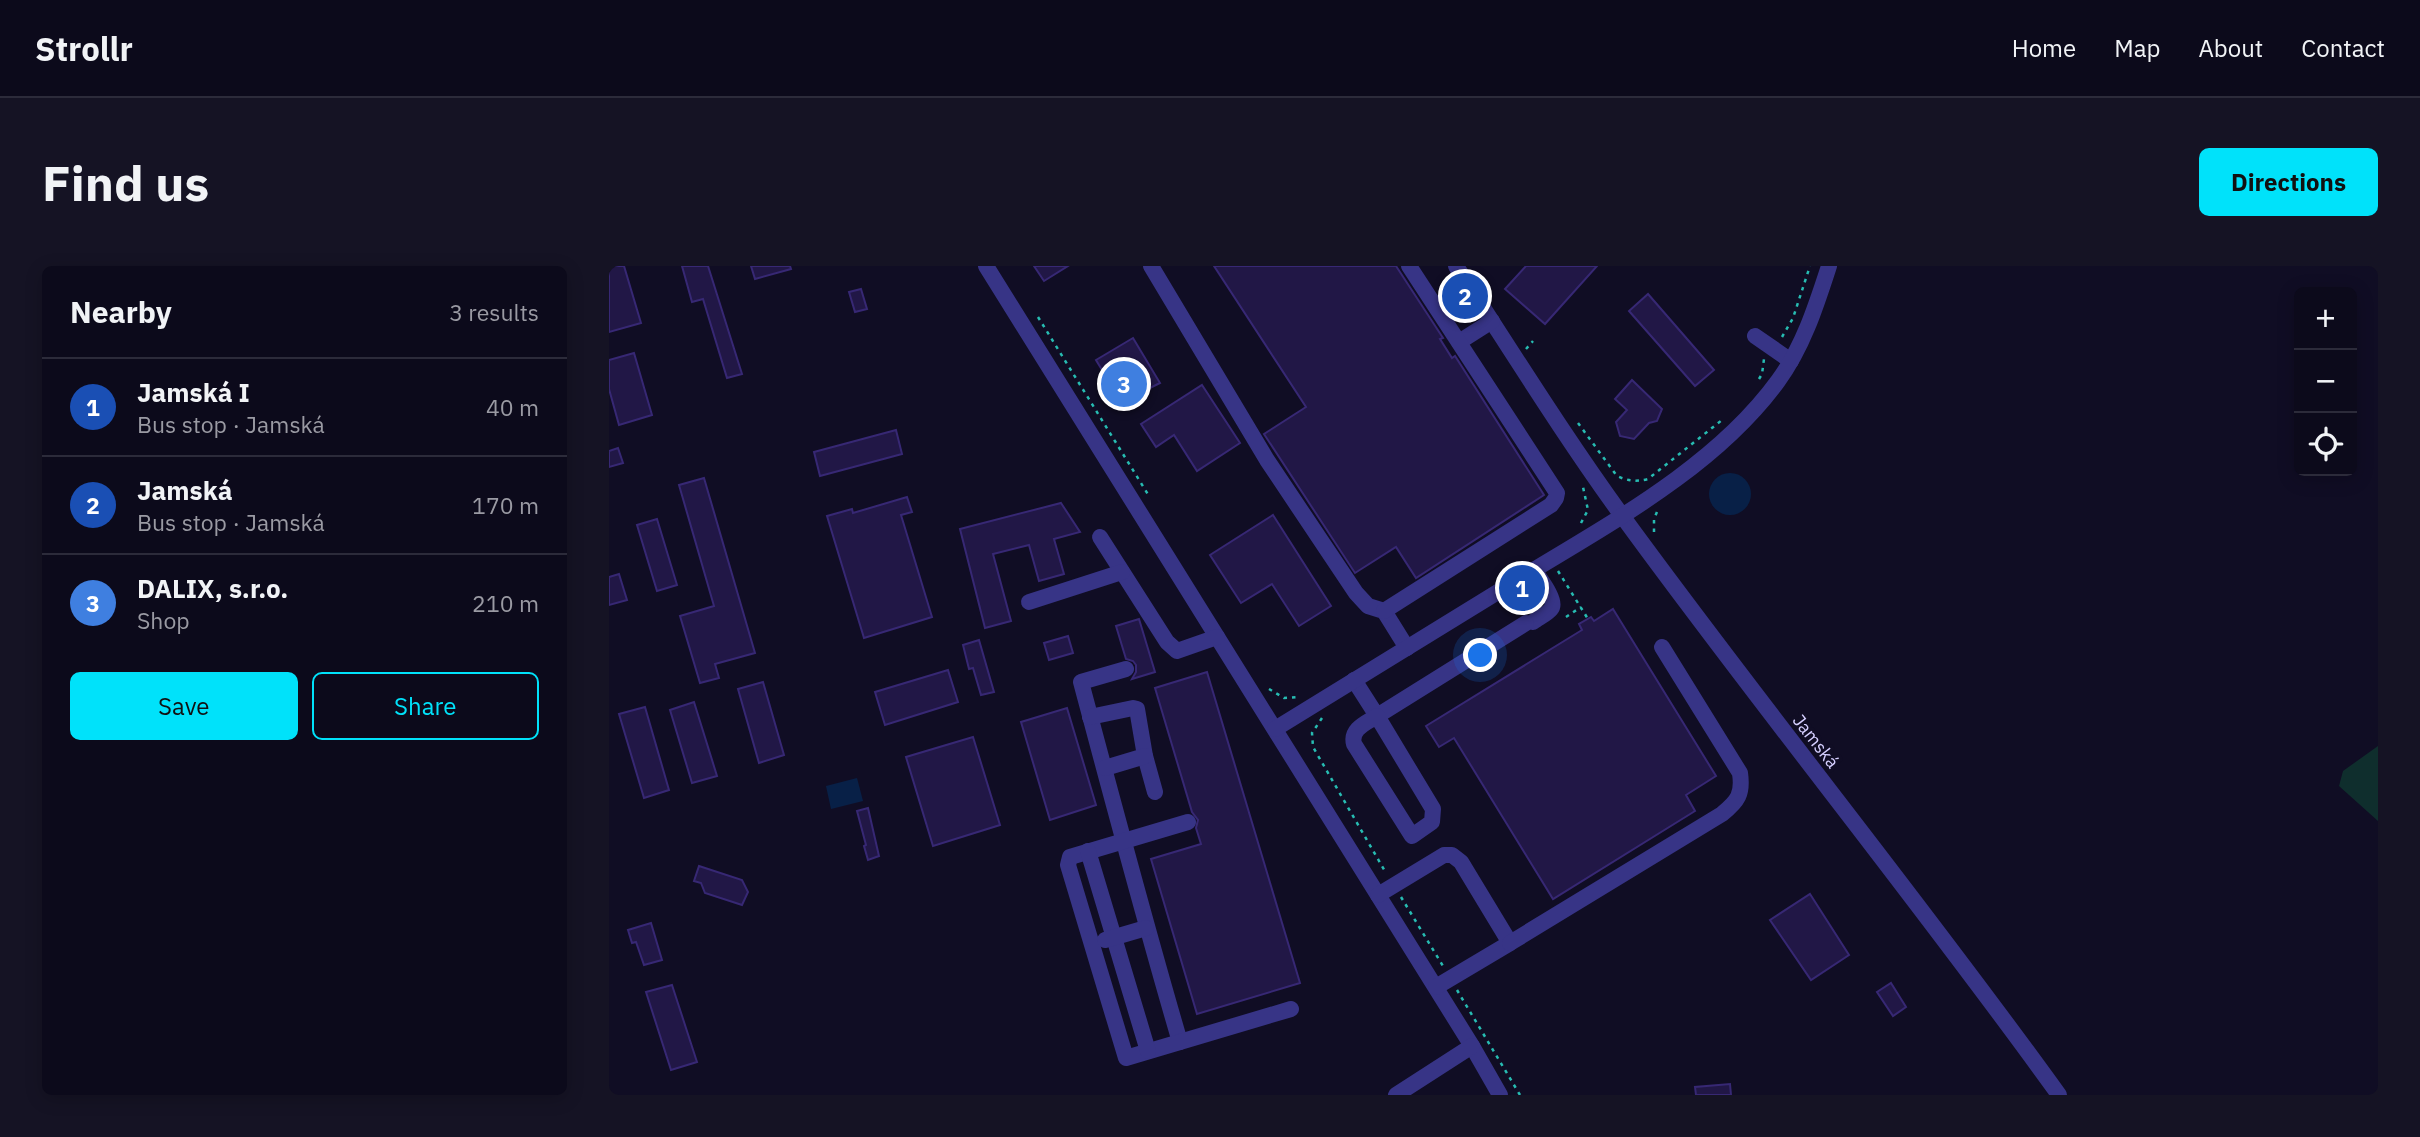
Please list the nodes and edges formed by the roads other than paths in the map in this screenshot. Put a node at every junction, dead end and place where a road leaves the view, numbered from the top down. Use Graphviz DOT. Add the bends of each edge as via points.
graph roads {
  1 [pos="986,266"];
  2 [pos="1151,266"];
  3 [pos="1409,266"];
  4 [pos="1456,266"];
  5 [pos="1829,266"];
  6 [pos="1492,321"];
  7 [pos="1755,336"];
  8 [pos="1459,342"];
  9 [pos="1791,361"];
  10 [pos="1622,516"];
  11 [pos="1100,537"];
  12 [pos="1534,570"];
  13 [pos="1122,572"];
  14 [pos="1029,602"];
  15 [pos="1384,611"];
  16 [pos="1217,637"];
  17 [pos="1662,647"];
  18 [pos="1407,648"];
  19 [pos="1126,669"];
  20 [pos="1354,680"];
  21 [pos="1377,716"];
  22 [pos="1090,717"];
  23 [pos="1275,729"];
  24 [pos="1145,756"];
  25 [pos="1105,768"];
  26 [pos="1155,792"];
  27 [pos="1188,822"];
  28 [pos="1125,841"];
  29 [pos="1088,851"];
  30 [pos="1378,895"];
  31 [pos="1146,928"];
  32 [pos="1114,937"];
  33 [pos="1093,943"];
  34 [pos="1510,943"];
  35 [pos="1436,987"];
  36 [pos="1291,1009"];
  37 [pos="1180,1042"];
  38 [pos="1472,1046"];
  39 [pos="1148,1051"];
  40 [pos="1396,1095"];
  41 [pos="1500,1095"];
  42 [pos="2059,1095"];
  1 -- 16 [label="street"];
  2 -- 15 [label="street" via="1268,460 1356,593 1368,606"];
  3 -- 8 [label="street"];
  4 -- 6 [label="street, Jamská"];
  5 -- 9 [label="street"];
  6 -- 8 [label="street"];
  6 -- 10 [label="street, Jamská"];
  7 -- 9 [label="street"];
  8 -- 15 [label="street" via="1556,487 1556,498"];
  9 -- 10 [label="street" via="1756,409 1710,452"];
  10 -- 12 [label="street"];
  10 -- 42 [label="street, Jamská"];
  11 -- 13 [label="street"];
  12 -- 18 [label="street"];
  12 -- 21 [label="street" via="1552,598 1551,609"];
  13 -- 14 [label="street"];
  13 -- 16 [label="street" via="1177,651"];
  15 -- 18 [label="street"];
  16 -- 23 [label="street"];
  17 -- 34 [label="street" via="1740,773 1738,801"];
  18 -- 20 [label="street"];
  19 -- 22 [label="street" via="1081,682"];
  20 -- 21 [label="street"];
  20 -- 23 [label="street"];
  21 -- 21 [label="street" via="1355,731 1354,744 1412,836 1432,822 1433,809"];
  22 -- 24 [label="street" via="1137,709"];
  22 -- 25 [label="street"];
  23 -- 30 [label="street"];
  24 -- 25 [label="street"];
  24 -- 26 [label="street"];
  25 -- 28 [label="street"];
  27 -- 28 [label="street"];
  28 -- 29 [label="street"];
  28 -- 31 [label="street"];
  29 -- 32 [label="street"];
  29 -- 33 [label="street" via="1070,857 1068,865"];
  30 -- 34 [label="street" via="1438,857 1452,855 1461,862"];
  30 -- 35 [label="street"];
  31 -- 32 [label="street"];
  31 -- 37 [label="street"];
  32 -- 33 [label="street"];
  32 -- 39 [label="street"];
  33 -- 39 [label="street" via="1126,1058"];
  34 -- 35 [label="street"];
  35 -- 38 [label="street"];
  36 -- 37 [label="street"];
  37 -- 39 [label="street"];
  38 -- 40 [label="street"];
  38 -- 41 [label="street"];
}
